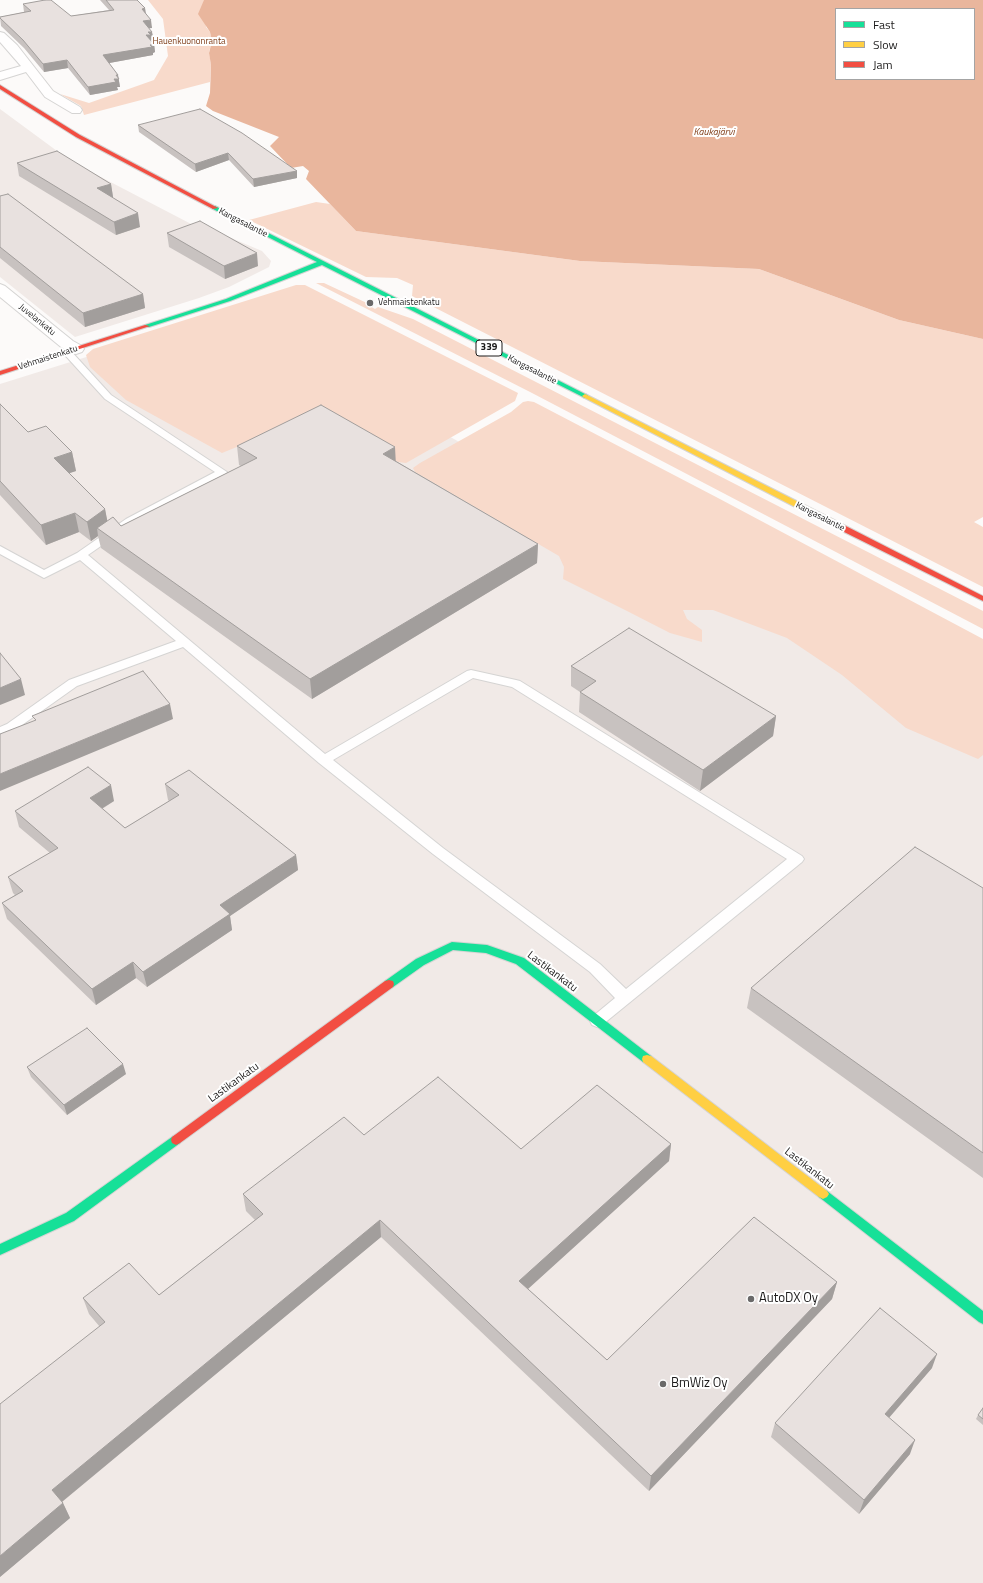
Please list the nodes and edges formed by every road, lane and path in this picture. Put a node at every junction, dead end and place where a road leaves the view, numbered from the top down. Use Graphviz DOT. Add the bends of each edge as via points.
graph roads {
  1 [pos="0,35"];
  2 [pos="27,68"];
  3 [pos="0,76"];
  4 [pos="0,88"];
  5 [pos="76,110"];
  6 [pos="321,263"];
  7 [pos="0,289"];
  8 [pos="71,350"];
  9 [pos="0,373"];
  10 [pos="0,549"];
  11 [pos="81,555"];
  12 [pos="983,599"];
  13 [pos="185,642"];
  14 [pos="0,732"];
  15 [pos="324,760"];
  16 [pos="625,998"];
  17 [pos="597,1021"];
  18 [pos="0,1250"];
  19 [pos="983,1318"];
  1 -- 2 [label="street"];
  2 -- 3 [label="street"];
  2 -- 5 [label="street" via="49,94"];
  4 -- 6 [label="main road, Kangasalantie / 339" via="116,157"];
  6 -- 8 [label="main road, Vehmaistenkatu" via="228,300"];
  6 -- 12 [label="main road, Kangasalantie / 339"];
  7 -- 8 [label="street, Juvelankatu"];
  8 -- 9 [label="main road, Vehmaistenkatu"];
  8 -- 11 [label="lane" via="94,384 108,397 222,472 130,521"];
  10 -- 11 [label="lane" via="44,575"];
  11 -- 13 [label="lane"];
  13 -- 14 [label="lane" via="73,683"];
  13 -- 15 [label="lane"];
  15 -- 16 [label="lane" via="438,851 594,968"];
  15 -- 16 [label="lane" via="471,674 516,684 797,859"];
  16 -- 17 [label="lane"];
  17 -- 18 [label="main road, Lastikankatu" via="520,962 487,949 452,946 420,962 70,1217"];
  17 -- 19 [label="main road, Lastikankatu"];
}
